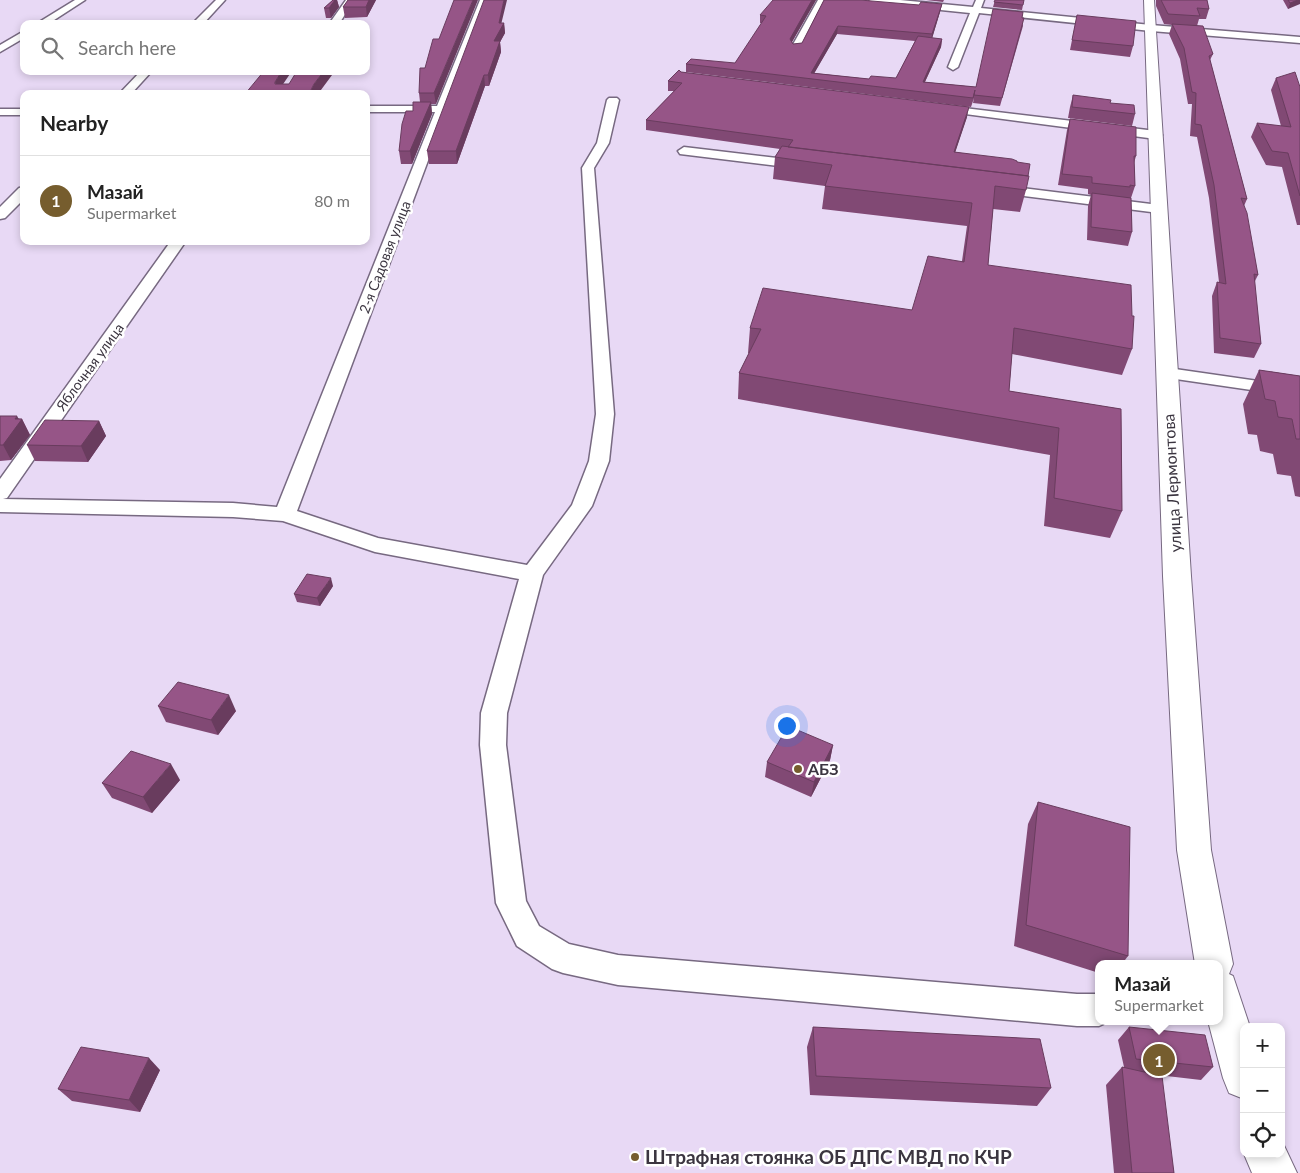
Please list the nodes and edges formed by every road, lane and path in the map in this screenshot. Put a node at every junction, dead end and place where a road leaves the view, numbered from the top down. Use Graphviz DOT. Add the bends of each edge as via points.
graph roads {
  1 [pos="81,0"];
  2 [pos="221,0"];
  3 [pos="350,0"];
  4 [pos="484,0"];
  5 [pos="822,0"];
  6 [pos="873,0"];
  7 [pos="980,0"];
  8 [pos="1149,0"];
  9 [pos="975,11"];
  10 [pos="48,20"];
  11 [pos="201,20"];
  12 [pos="337,20"];
  13 [pos="1151,28"];
  14 [pos="20,36"];
  15 [pos="1300,40"];
  16 [pos="796,48"];
  17 [pos="0,49"];
  18 [pos="953,67"];
  19 [pos="143,75"];
  20 [pos="128,90"];
  21 [pos="613,100"];
  22 [pos="930,107"];
  23 [pos="370,109"];
  24 [pos="442,109"];
  25 [pos="0,112"];
  26 [pos="20,112"];
  27 [pos="1156,135"];
  28 [pos="684,150"];
  29 [pos="813,166"];
  30 [pos="981,187"];
  31 [pos="20,195"];
  32 [pos="1159,209"];
  33 [pos="0,214"];
  34 [pos="176,245"];
  35 [pos="1168,372"];
  36 [pos="1300,392"];
  37 [pos="0,492"];
  38 [pos="0,505"];
  39 [pos="285,514"];
  40 [pos="532,574"];
  41 [pos="1213,960"];
  42 [pos="1223,1006"];
  43 [pos="1095,1010"];
  44 [pos="1241,1068"];
  45 [pos="1268,1158"];
  46 [pos="1275,1173"];
  1 -- 10 [label="street"];
  2 -- 11 [label="street"];
  3 -- 12 [label="street"];
  4 -- 24 [label="street, 2-я Садовая улица"];
  5 -- 16 [label="street"];
  6 -- 9 [label="street"];
  7 -- 9 [label="street"];
  8 -- 13 [label="street, улица Лермонтова"];
  9 -- 13 [label="street"];
  9 -- 18 [label="street"];
  13 -- 15 [label="street"];
  13 -- 27 [label="street, улица Лермонтова"];
  14 -- 17 [label="street"];
  19 -- 20 [label="street"];
  21 -- 40 [label="street" via="604,143 588,168 605,414 599,461 582,506"];
  22 -- 27 [label="street"];
  23 -- 24 [label="street"];
  24 -- 39 [label="street, 2-я Садовая улица"];
  25 -- 26 [label="street"];
  27 -- 32 [label="street, улица Лермонтова"];
  28 -- 29 [label="street"];
  30 -- 32 [label="street"];
  31 -- 33 [label="street"];
  32 -- 35 [label="street, улица Лермонтова"];
  34 -- 37 [label="street, Яблочная улица"];
  35 -- 36 [label="street"];
  35 -- 41 [label="street, улица Лермонтова" via="1177,586 1194,850"];
  38 -- 39 [label="street"];
  39 -- 40 [label="street" via="375,545"];
  40 -- 43 [label="street" via="494,712 493,745 511,903 528,936 562,958 618,970"];
  42 -- 44 [label="street, улица Лермонтова"];
  45 -- 46 [label="street"];
}
